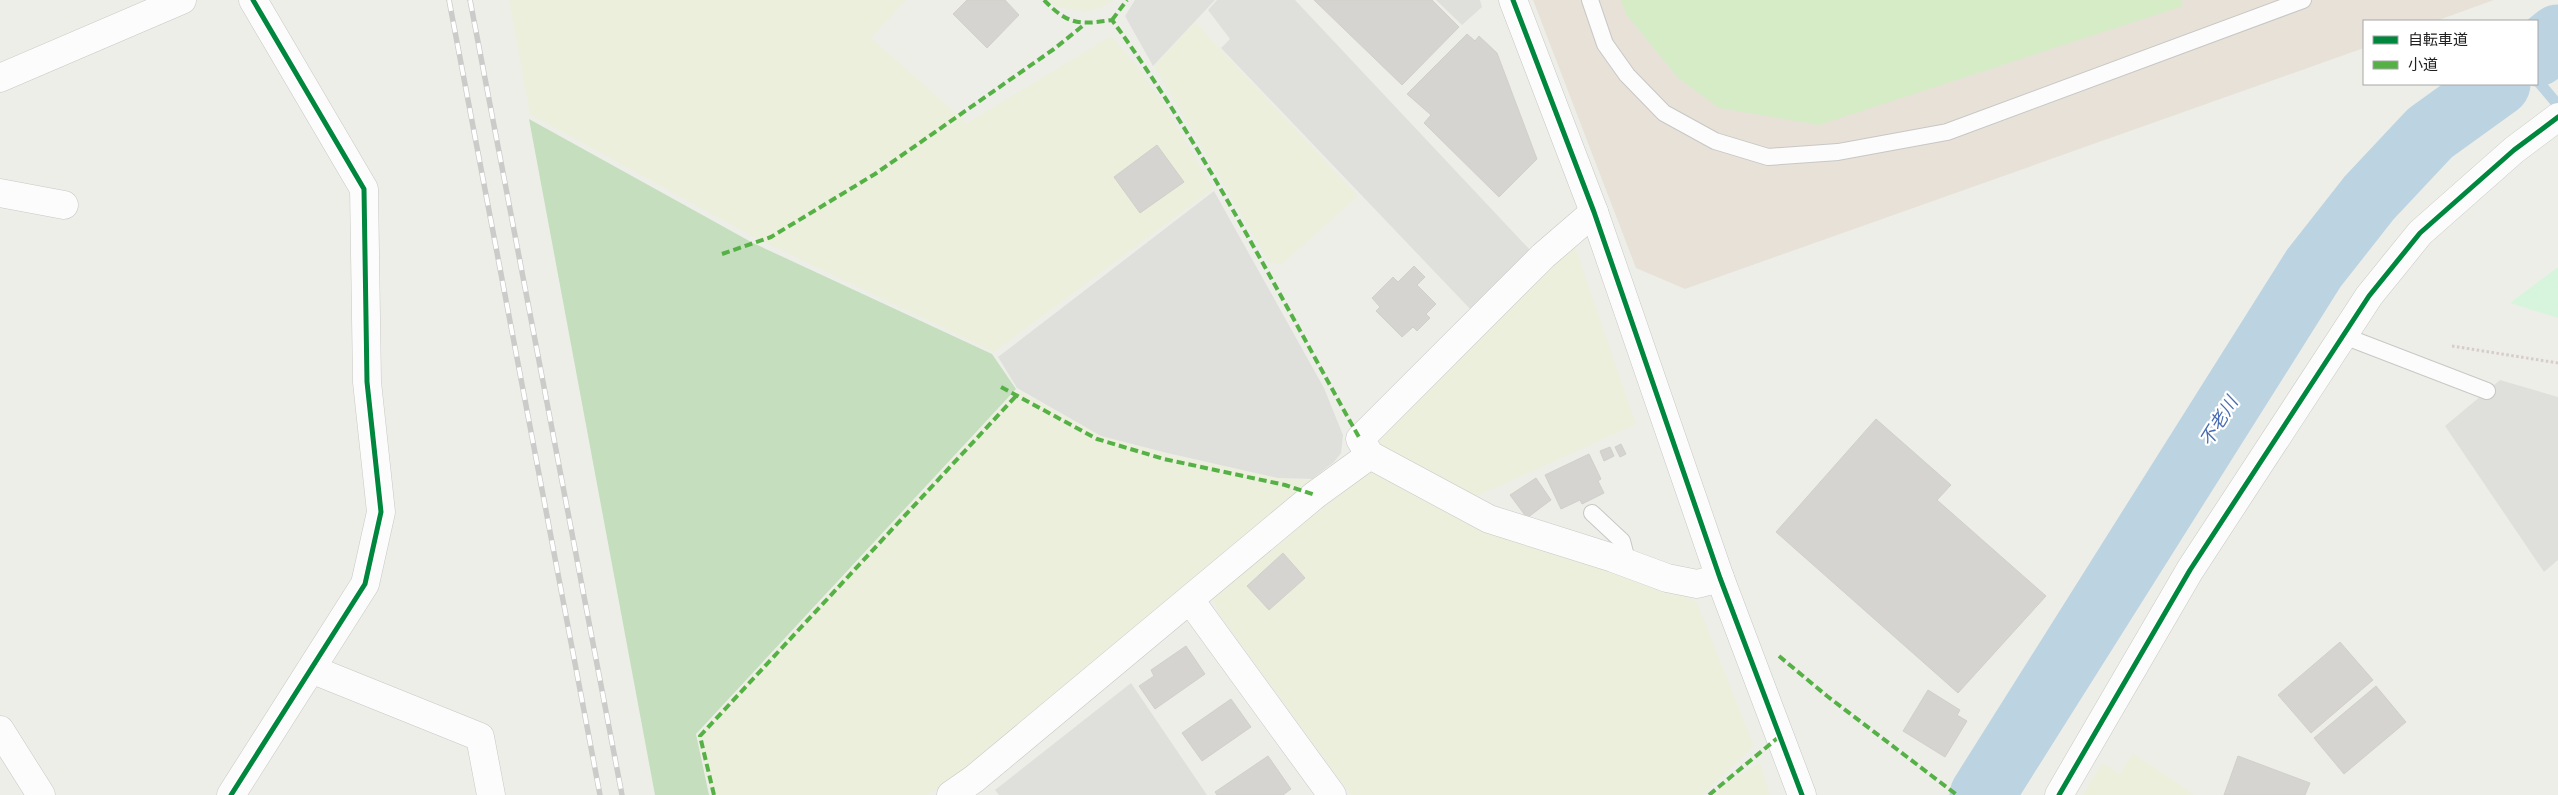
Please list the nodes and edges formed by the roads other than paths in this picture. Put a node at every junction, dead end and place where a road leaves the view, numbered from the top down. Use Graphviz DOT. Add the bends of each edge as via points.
graph roads {
  1 [pos="182,0"];
  2 [pos="253,0"];
  3 [pos="1513,0"];
  4 [pos="1590,0"];
  5 [pos="2302,0"];
  6 [pos="0,78"];
  7 [pos="2558,116"];
  8 [pos="0,193"];
  9 [pos="64,205"];
  10 [pos="1594,212"];
  11 [pos="2344,336"];
  12 [pos="2487,391"];
  13 [pos="1370,454"];
  14 [pos="1592,513"];
  15 [pos="1628,564"];
  16 [pos="1720,578"];
  17 [pos="1190,600"];
  18 [pos="311,669"];
  19 [pos="0,730"];
  20 [pos="979,787"];
  21 [pos="41,795"];
  22 [pos="231,795"];
  23 [pos="491,795"];
  24 [pos="951,795"];
  25 [pos="1332,795"];
  26 [pos="1802,795"];
  27 [pos="2058,795"];
  1 -- 6 [label="street"];
  2 -- 18 [label="street" via="364,190 367,382 381,512 365,584"];
  3 -- 10 [label="street"];
  4 -- 5 [label="lane" via="1605,44 1627,75 1664,113 1715,141 1768,157 1838,152 1947,132"];
  7 -- 11 [label="street" via="2514,150 2420,233 2369,296"];
  8 -- 9 [label="street"];
  10 -- 13 [label="street" via="1543,256 1360,439"];
  10 -- 16 [label="street"];
  11 -- 12 [label="lane"];
  11 -- 27 [label="street" via="2190,570"];
  13 -- 15 [label="street" via="1489,519"];
  13 -- 17 [label="street" via="1315,495"];
  14 -- 15 [label="lane" via="1622,541"];
  15 -- 16 [label="street" via="1666,578 1697,584"];
  16 -- 26 [label="street"];
  17 -- 20 [label="street"];
  17 -- 25 [label="street"];
  18 -- 22 [label="street"];
  18 -- 23 [label="street" via="480,737"];
  19 -- 21 [label="street"];
  20 -- 24 [label="street"];
}
